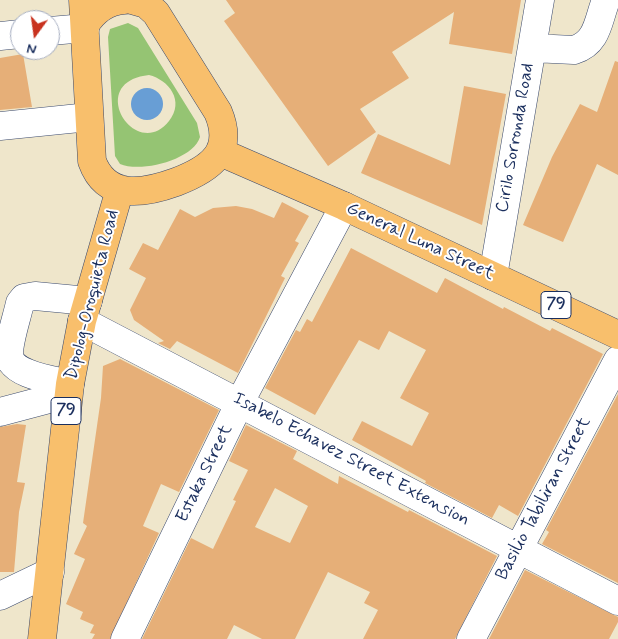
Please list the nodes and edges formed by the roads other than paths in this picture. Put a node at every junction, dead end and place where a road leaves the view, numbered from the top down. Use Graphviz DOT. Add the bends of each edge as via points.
graph roads {
  1 [pos="540,0"];
  2 [pos="606,0"];
  3 [pos="136,1"];
  4 [pos="84,18"];
  5 [pos="60,27"];
  6 [pos="532,48"];
  7 [pos="89,117"];
  8 [pos="0,126"];
  9 [pos="220,152"];
  10 [pos="120,189"];
  11 [pos="344,206"];
  12 [pos="493,276"];
  13 [pos="85,311"];
  14 [pos="618,335"];
  15 [pos="618,360"];
  16 [pos="69,389"];
  17 [pos="240,402"];
  18 [pos="0,412"];
  19 [pos="518,548"];
  20 [pos="50,572"];
  21 [pos="0,596"];
  22 [pos="618,601"];
  23 [pos="42,639"];
  24 [pos="125,639"];
  25 [pos="471,639"];
  1 -- 6 [label="street, Cirilo Sorronda Road"];
  2 -- 6 [label="street" via="598,31 581,48"];
  3 -- 4 [label="main road" via="102,6"];
  3 -- 9 [label="main road" via="156,13 218,112 224,140"];
  4 -- 5 [label="street"];
  4 -- 7 [label="main road"];
  6 -- 12 [label="street, Cirilo Sorronda Road"];
  7 -- 8 [label="street"];
  7 -- 10 [label="main road" via="92,161 97,174"];
  9 -- 10 [label="main road" via="198,174 154,190"];
  9 -- 11 [label="main road, General Luna Street / 79"];
  10 -- 13 [label="main road, Dipolog-Oroquieta Road / 79"];
  11 -- 12 [label="main road, General Luna Street / 79"];
  11 -- 17 [label="street, Estaka Street"];
  12 -- 14 [label="main road, General Luna Street / 79"];
  13 -- 16 [label="main road, Dipolog-Oroquieta Road / 79"];
  13 -- 16 [label="street" via="35,296 24,298 20,303 9,355 12,363 22,371"];
  13 -- 17 [label="street, Isabelo Echavez Street Extension"];
  15 -- 19 [label="street, Basilio Tabiliran Street"];
  16 -- 18 [label="street"];
  16 -- 20 [label="main road, Dipolog-Oroquieta Road / 79"];
  17 -- 19 [label="street, Isabelo Echavez Street Extension"];
  17 -- 24 [label="street, Estaka Street"];
  19 -- 22 [label="street, Isabelo Echavez Street Extension"];
  19 -- 25 [label="street, Basilio Tabiliran Street"];
  20 -- 21 [label="street"];
  20 -- 23 [label="main road, Dipolog-Oroquieta Road / 79"];
}
